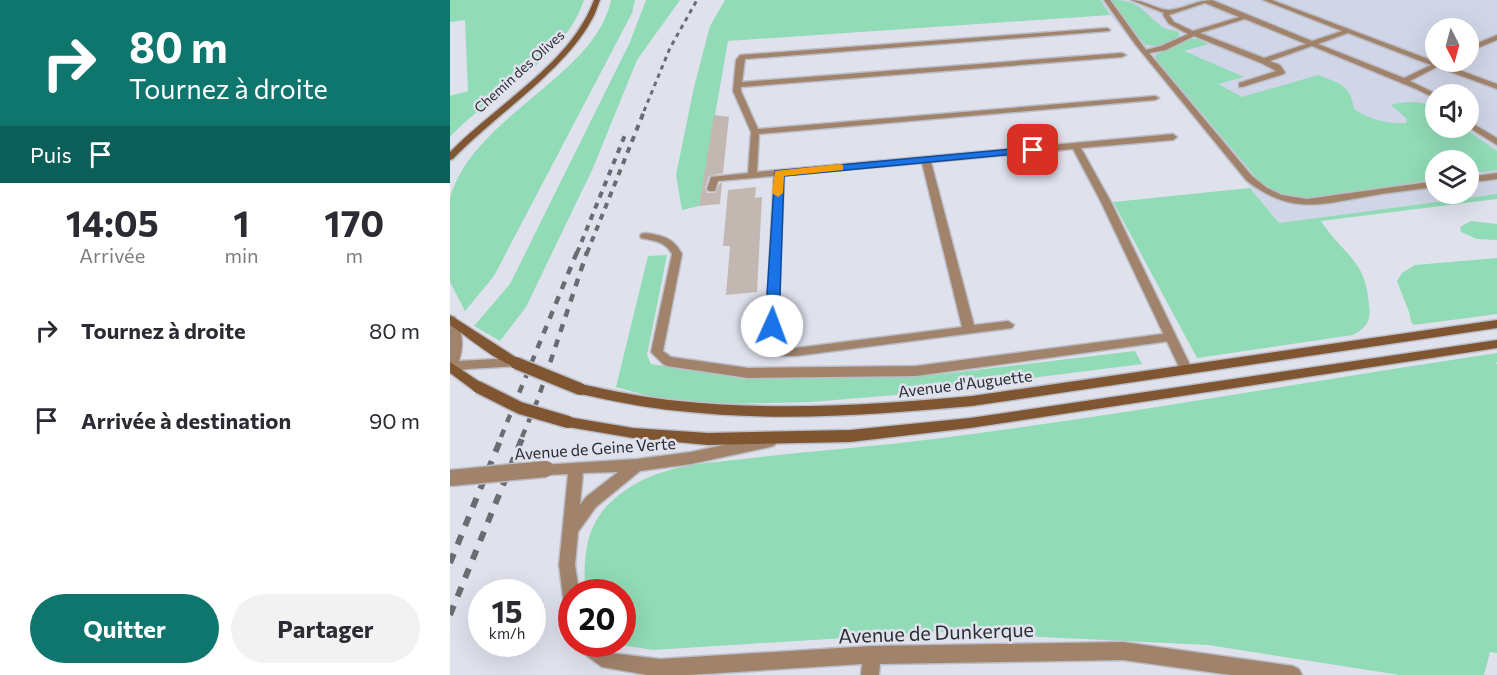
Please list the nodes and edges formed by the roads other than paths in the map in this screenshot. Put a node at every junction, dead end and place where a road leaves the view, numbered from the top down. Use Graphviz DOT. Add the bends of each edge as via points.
graph roads {
  1 [pos="597,0"];
  2 [pos="1107,0"];
  3 [pos="1134,0"];
  4 [pos="1208,0"];
  5 [pos="1266,0"];
  6 [pos="1168,12"];
  7 [pos="1245,17"];
  8 [pos="1107,30"];
  9 [pos="1348,31"];
  10 [pos="1194,33"];
  11 [pos="1497,37"];
  12 [pos="1313,44"];
  13 [pos="1479,45"];
  14 [pos="1145,52"];
  15 [pos="1122,55"];
  16 [pos="1425,58"];
  17 [pos="1264,61"];
  18 [pos="1425,70"];
  19 [pos="1461,72"];
  20 [pos="1404,81"];
  21 [pos="737,85"];
  22 [pos="1242,85"];
  23 [pos="1497,87"];
  24 [pos="1425,90"];
  25 [pos="1155,98"];
  26 [pos="1479,130"];
  27 [pos="755,132"];
  28 [pos="1173,137"];
  29 [pos="1497,142"];
  30 [pos="1076,146"];
  31 [pos="450,157"];
  32 [pos="926,160"];
  33 [pos="779,173"];
  34 [pos="752,175"];
  35 [pos="1497,176"];
  36 [pos="1479,178"];
  37 [pos="1425,186"];
  38 [pos="712,189"];
  39 [pos="645,236"];
  40 [pos="451,320"];
  41 [pos="1497,324"];
  42 [pos="1008,325"];
  43 [pos="969,330"];
  44 [pos="1170,337"];
  45 [pos="1497,344"];
  46 [pos="492,357"];
  47 [pos="516,363"];
  48 [pos="450,367"];
  49 [pos="1185,369"];
  50 [pos="777,439"];
  51 [pos="636,465"];
  52 [pos="576,468"];
  53 [pos="450,478"];
  54 [pos="571,530"];
  55 [pos="569,579"];
  56 [pos="872,655"];
  57 [pos="603,657"];
  58 [pos="870,675"];
  59 [pos="1293,675"];
  1 -- 31 [label="main road, Chemin des Olives" via="574,42"];
  2 -- 14 [label="street"];
  3 -- 6 [label="street"];
  4 -- 6 [label="street"];
  4 -- 7 [label="street"];
  5 -- 9 [label="street"];
  6 -- 10 [label="street" via="1171,23"];
  7 -- 10 [label="street"];
  7 -- 12 [label="street"];
  8 -- 21 [label="street" via="753,55 740,60"];
  9 -- 12 [label="street"];
  9 -- 16 [label="street"];
  10 -- 14 [label="street"];
  10 -- 17 [label="street"];
  11 -- 13 [label="street"];
  12 -- 17 [label="street"];
  12 -- 20 [label="street"];
  14 -- 37 [label="street" via="1249,178 1269,193 1285,200 1322,204"];
  15 -- 21 [label="street"];
  17 -- 22 [label="street" via="1281,72"];
  18 -- 20 [label="street"];
  19 -- 23 [label="street"];
  20 -- 24 [label="street"];
  21 -- 27 [label="street"];
  25 -- 27 [label="street"];
  26 -- 29 [label="street"];
  27 -- 34 [label="street"];
  28 -- 30 [label="street"];
  30 -- 32 [label="street"];
  30 -- 44 [label="street"];
  32 -- 33 [label="street"];
  32 -- 43 [label="street"];
  33 -- 34 [label="street"];
  33 -- 43 [label="street" via="771,348 796,352"];
  34 -- 38 [label="street" via="714,179"];
  35 -- 36 [label="street"];
  39 -- 44 [label="street" via="672,243 677,254 657,352 667,361 677,363 748,373 916,371"];
  40 -- 46 [label="main road"];
  40 -- 48 [label="street" via="458,336"];
  41 -- 49 [label="main road, Avenue d'Auguette"];
  42 -- 43 [label="street"];
  44 -- 49 [label="street"];
  45 -- 50 [label="main road" via="970,423 850,436"];
  46 -- 47 [label="street"];
  46 -- 48 [label="street"];
  47 -- 49 [label="main road, Avenue d'Auguette, bridge" via="580,389 647,404 759,413 972,401"];
  48 -- 50 [label="main road, bridge" via="478,387 520,408 568,422 633,433"];
  50 -- 51 [label="street, Avenue de Geine Verte" via="691,458"];
  51 -- 52 [label="street, Avenue de Geine Verte"];
  51 -- 54 [label="street" via="591,502"];
  52 -- 53 [label="street, Avenue de Geine Verte, bridge"];
  52 -- 54 [label="street"];
  54 -- 55 [label="street"];
  56 -- 57 [label="street, Avenue de Dunkerque" via="660,668"];
  56 -- 58 [label="street"];
  56 -- 59 [label="street, Avenue de Dunkerque" via="1123,651"];
}
